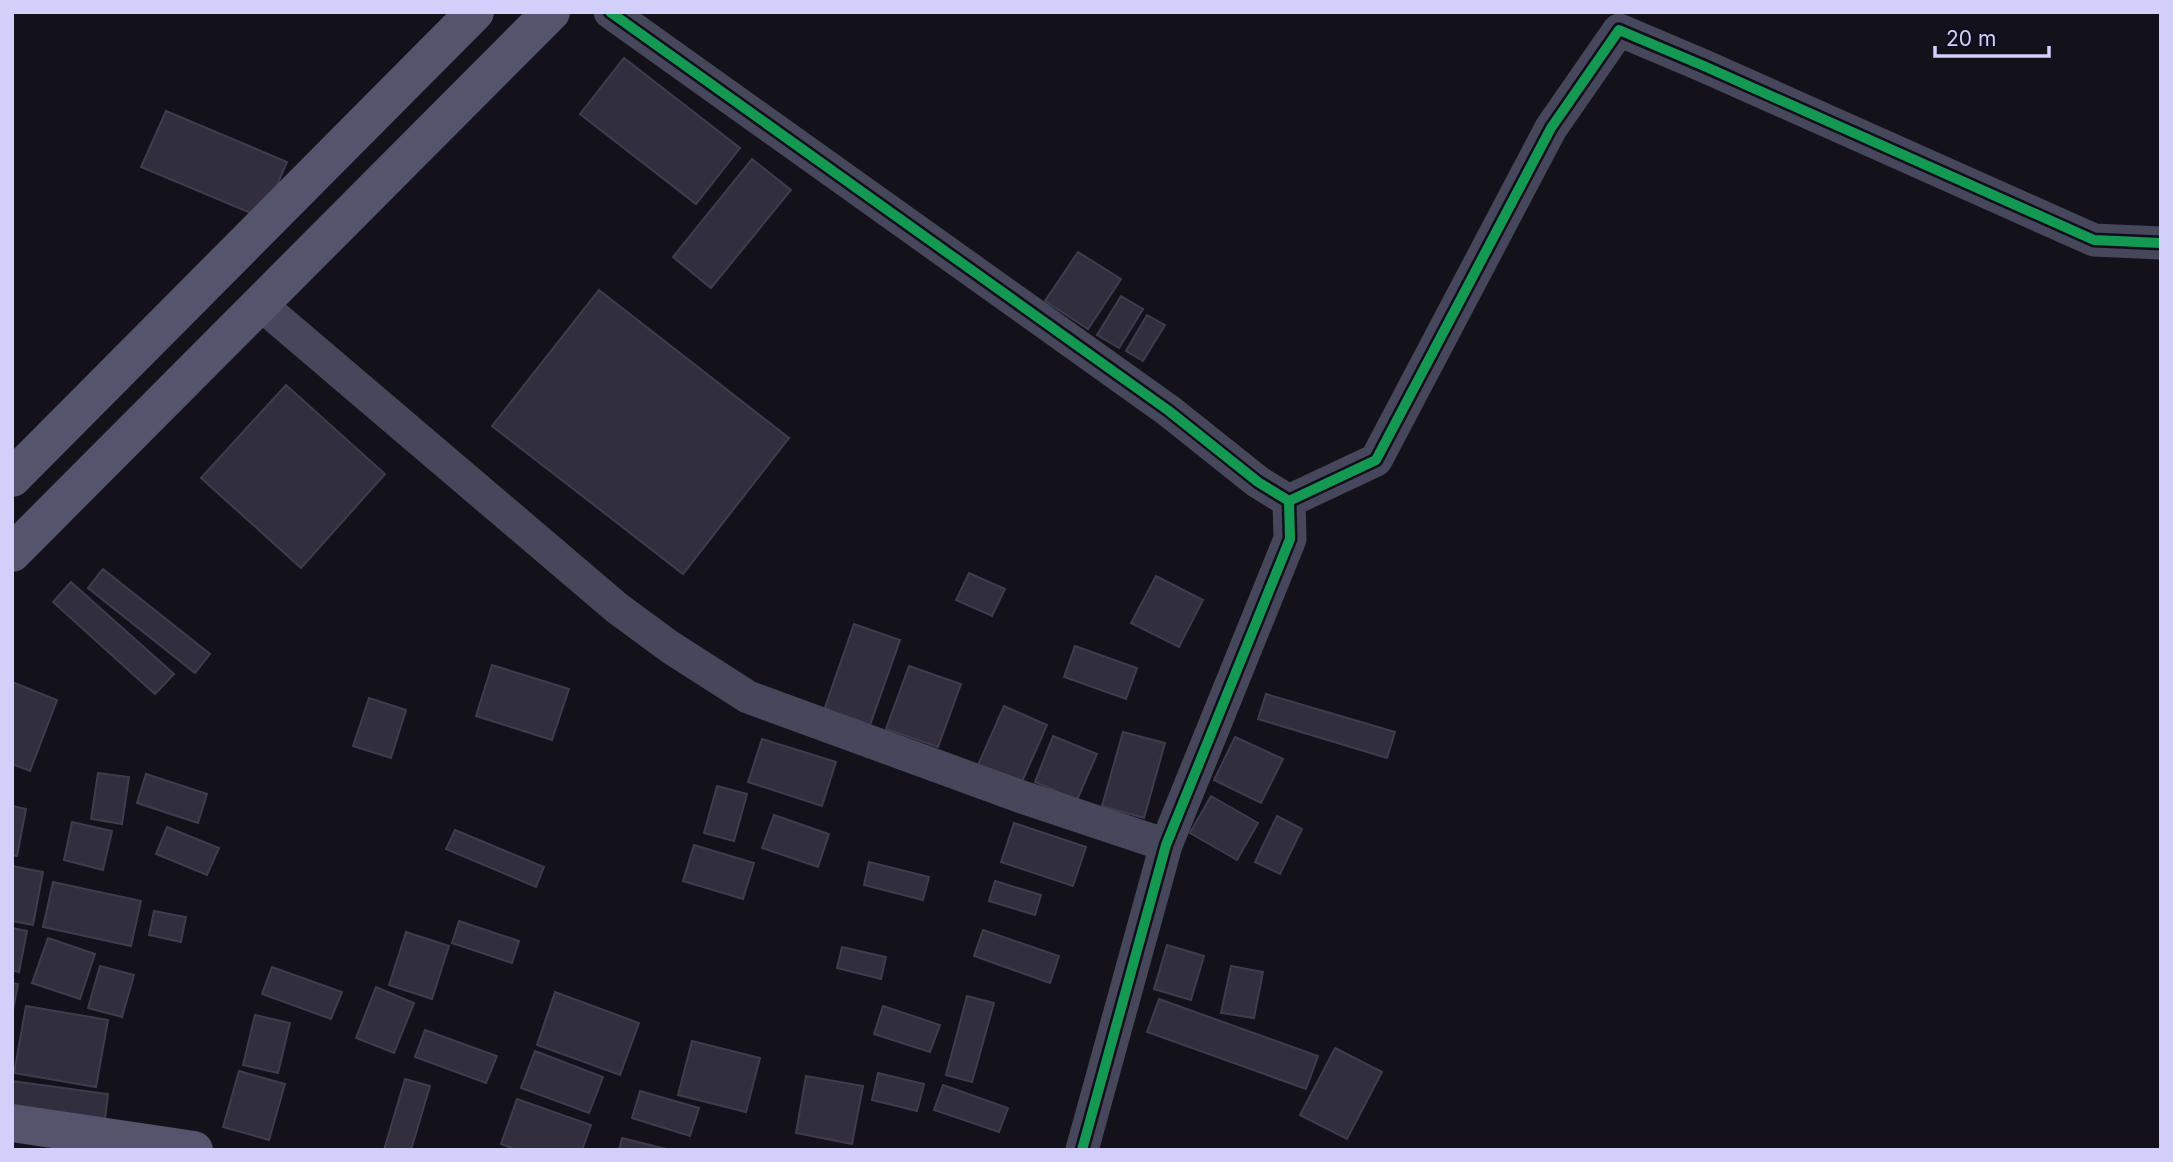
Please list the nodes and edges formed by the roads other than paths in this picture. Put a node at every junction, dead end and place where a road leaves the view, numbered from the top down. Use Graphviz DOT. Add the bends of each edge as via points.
graph roads {
  1 [pos="475,12"];
  2 [pos="551,12"];
  3 [pos="610,12"];
  4 [pos="2161,243"];
  5 [pos="260,304"];
  6 [pos="12,478"];
  7 [pos="1289,501"];
  8 [pos="12,553"];
  9 [pos="1166,845"];
  10 [pos="12,1123"];
  11 [pos="194,1150"];
  12 [pos="1082,1150"];
  1 -- 6 [label="main road"];
  2 -- 5 [label="main road"];
  3 -- 7 [label="street"];
  4 -- 7 [label="street" via="2094,240 1619,30 1551,128 1376,460"];
  5 -- 8 [label="main road"];
  5 -- 9 [label="street" via="617,608 748,697"];
  7 -- 9 [label="street" via="1290,538"];
  9 -- 12 [label="street"];
  10 -- 11 [label="main road"];
}
